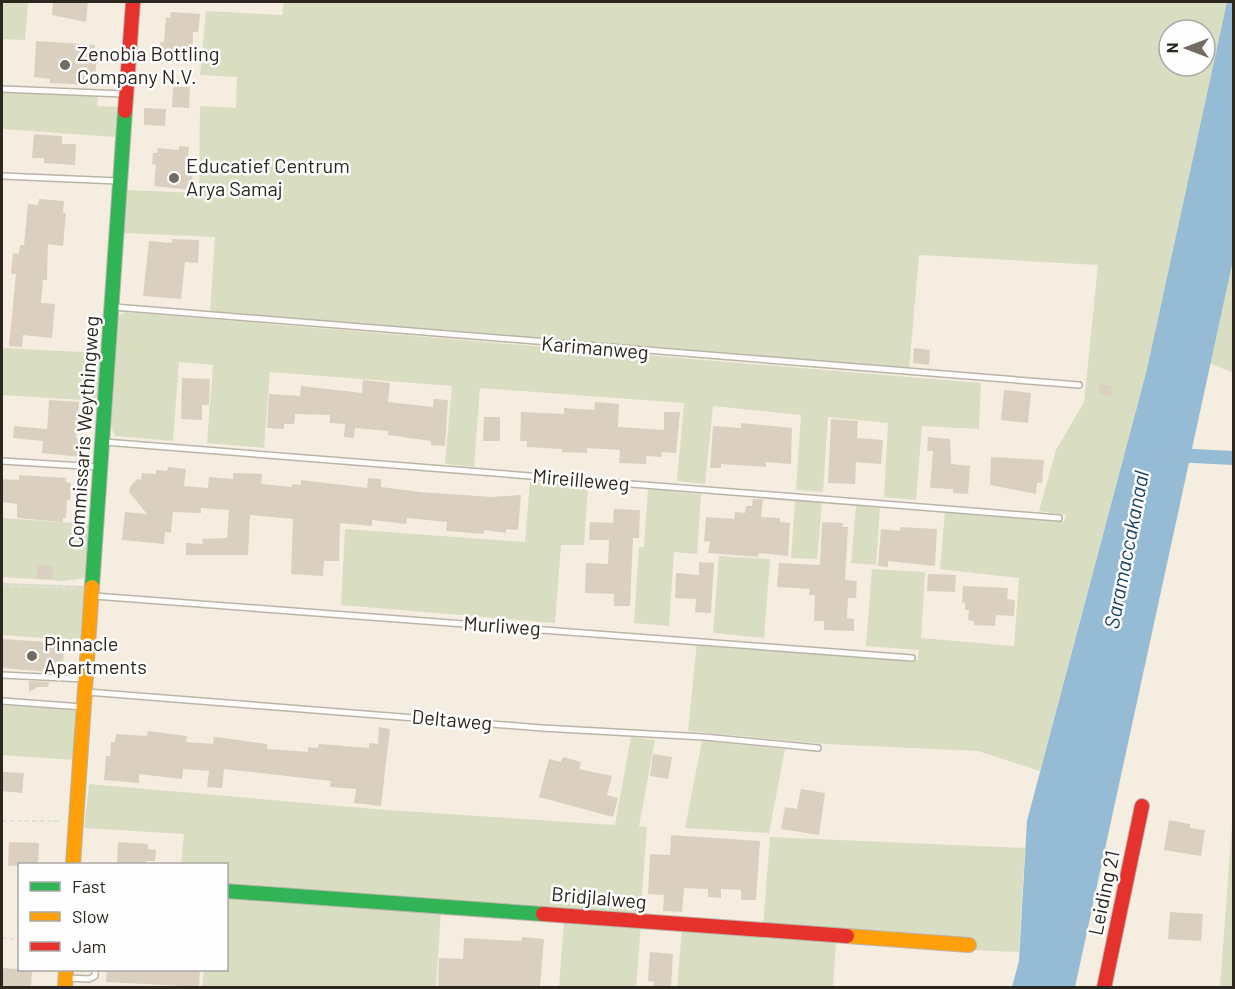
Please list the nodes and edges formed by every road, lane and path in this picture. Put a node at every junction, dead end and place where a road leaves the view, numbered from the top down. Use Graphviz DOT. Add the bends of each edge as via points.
graph roads {
  1 [pos="133,2"];
  2 [pos="2,89"];
  3 [pos="126,94"];
  4 [pos="2,176"];
  5 [pos="120,182"];
  6 [pos="112,307"];
  7 [pos="1079,385"];
  8 [pos="103,441"];
  9 [pos="2,462"];
  10 [pos="101,467"];
  11 [pos="1059,518"];
  12 [pos="2,586"];
  13 [pos="93,591"];
  14 [pos="912,658"];
  15 [pos="2,675"];
  16 [pos="86,686"];
  17 [pos="2,701"];
  18 [pos="84,707"];
  19 [pos="818,748"];
  20 [pos="1142,806"];
  21 [pos="2,821"];
  22 [pos="76,821"];
  23 [pos="73,863"];
  24 [pos="228,891"];
  25 [pos="2,938"];
  26 [pos="18,940"];
  27 [pos="969,945"];
  28 [pos="95,971"];
  29 [pos="66,978"];
  30 [pos="1104,987"];
  1 -- 3 [label="street, Commissaris Weythingweg"];
  2 -- 3 [label="lane"];
  3 -- 5 [label="street, Commissaris Weythingweg"];
  4 -- 5 [label="lane"];
  5 -- 6 [label="street, Commissaris Weythingweg"];
  6 -- 7 [label="lane, Karimanweg"];
  6 -- 8 [label="street, Commissaris Weythingweg"];
  8 -- 10 [label="street, Commissaris Weythingweg"];
  8 -- 11 [label="lane, Mireilleweg"];
  9 -- 10 [label="lane"];
  10 -- 13 [label="street, Commissaris Weythingweg"];
  12 -- 13 [label="path"];
  13 -- 14 [label="lane, Murliweg"];
  13 -- 16 [label="street, Commissaris Weythingweg"];
  15 -- 16 [label="lane, Deltaweg"];
  16 -- 18 [label="street, Commissaris Weythingweg"];
  16 -- 19 [label="lane, Deltaweg" via="542,728"];
  17 -- 18 [label="lane"];
  18 -- 22 [label="street, Commissaris Weythingweg"];
  20 -- 30 [label="street, Leiding 21"];
  21 -- 22 [label="path"];
  22 -- 23 [label="street, Commissaris Weythingweg"];
  24 -- 27 [label="street, Bridjlalweg"];
  25 -- 26 [label="path"];
  28 -- 29 [label="lane" via="89,979"];
}
